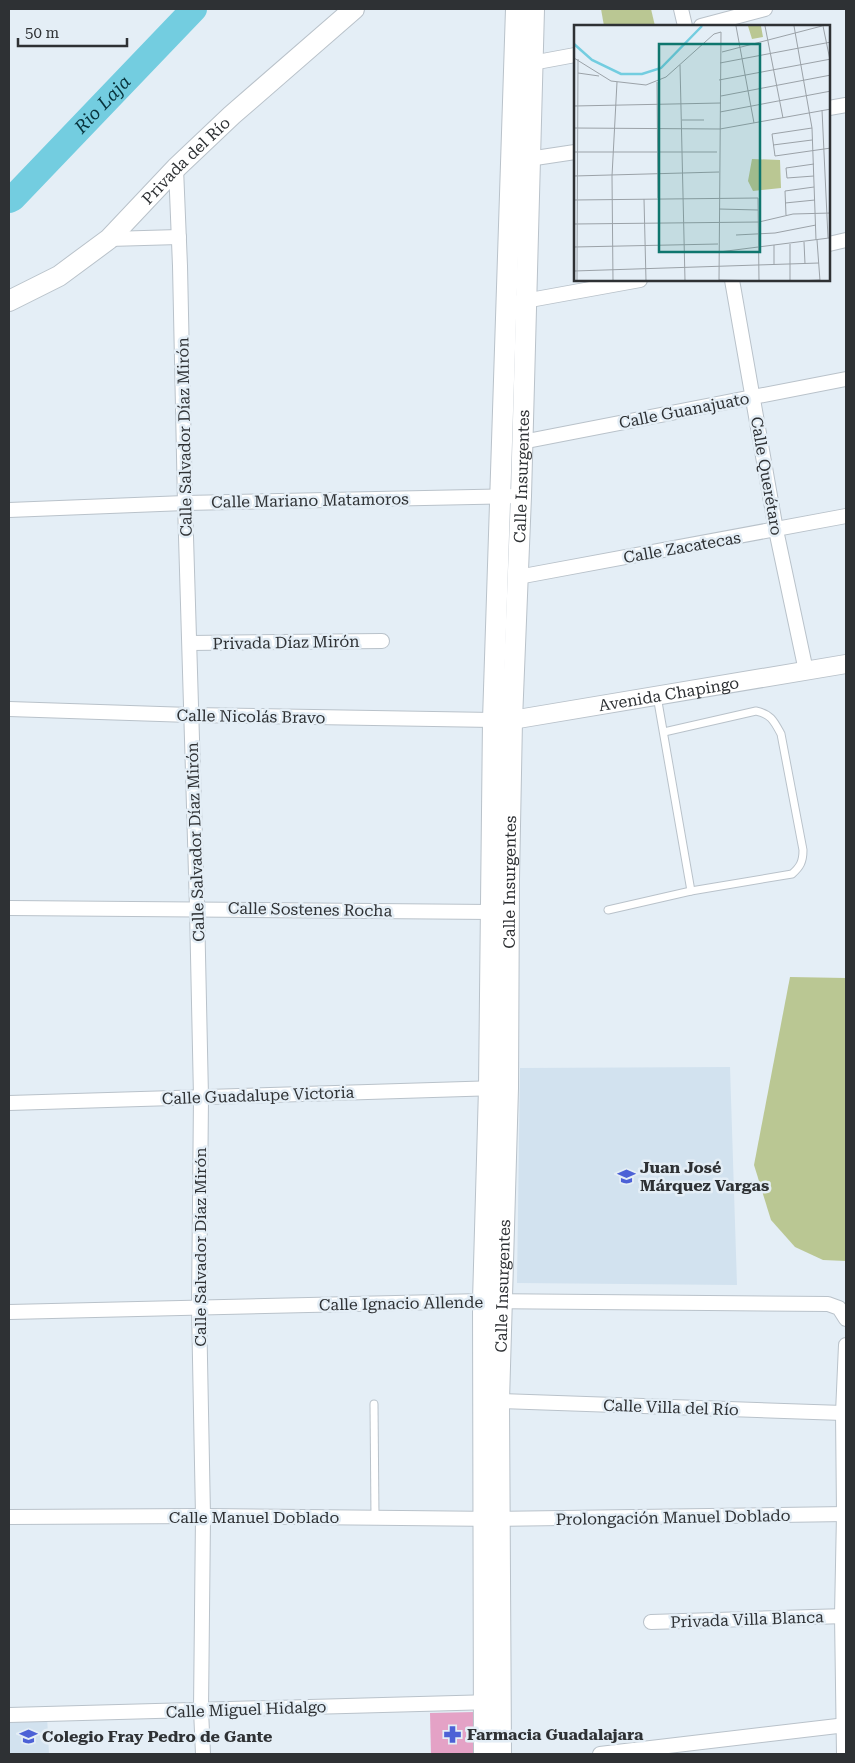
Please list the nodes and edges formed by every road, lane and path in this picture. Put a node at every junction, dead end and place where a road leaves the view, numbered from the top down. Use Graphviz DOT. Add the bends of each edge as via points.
graph roads {
  1 [pos="354,9"];
  2 [pos="516,9"];
  3 [pos="534,9"];
  4 [pos="682,9"];
  5 [pos="765,9"];
  6 [pos="685,25"];
  7 [pos="705,25"];
  8 [pos="574,55"];
  9 [pos="532,63"];
  10 [pos="846,105"];
  11 [pos="830,108"];
  12 [pos="574,152"];
  13 [pos="521,160"];
  14 [pos="176,168"];
  15 [pos="178,238"];
  16 [pos="109,239"];
  17 [pos="846,240"];
  18 [pos="830,244"];
  19 [pos="634,281"];
  20 [pos="732,281"];
  21 [pos="9,301"];
  22 [pos="515,302"];
  23 [pos="846,379"];
  24 [pos="753,397"];
  25 [pos="522,442"];
  26 [pos="500,496"];
  27 [pos="521,496"];
  28 [pos="185,503"];
  29 [pos="9,510"];
  30 [pos="846,516"];
  31 [pos="776,530"];
  32 [pos="518,577"];
  33 [pos="382,641"];
  34 [pos="190,643"];
  35 [pos="846,664"];
  36 [pos="806,672"];
  37 [pos="657,696"];
  38 [pos="9,709"];
  39 [pos="190,715"];
  40 [pos="502,720"];
  41 [pos="664,732"];
  42 [pos="692,891"];
  43 [pos="9,908"];
  44 [pos="197,908"];
  45 [pos="608,910"];
  46 [pos="492,912"];
  47 [pos="498,1088"];
  48 [pos="201,1097"];
  49 [pos="9,1103"];
  50 [pos="493,1302"];
  51 [pos="199,1307"];
  52 [pos="9,1312"];
  53 [pos="846,1318"];
  54 [pos="846,1345"];
  55 [pos="499,1401"];
  56 [pos="374,1404"];
  57 [pos="843,1413"];
  58 [pos="845,1514"];
  59 [pos="203,1516"];
  60 [pos="9,1517"];
  61 [pos="375,1518"];
  62 [pos="492,1519"];
  63 [pos="844,1616"];
  64 [pos="651,1622"];
  65 [pos="492,1702"];
  66 [pos="201,1710"];
  67 [pos="9,1715"];
  68 [pos="844,1725"];
  69 [pos="202,1754"];
  70 [pos="484,1754"];
  71 [pos="501,1754"];
  72 [pos="600,1754"];
  73 [pos="844,1754"];
  1 -- 14 [label="main road, Privada del Río"];
  2 -- 13 [label="main road, Calle Insurgentes"];
  3 -- 9 [label="main road, Calle Insurgentes"];
  4 -- 6 [label="street"];
  5 -- 7 [label="street"];
  8 -- 9 [label="street"];
  9 -- 13 [label="main road, Calle Insurgentes"];
  10 -- 11 [label="street"];
  12 -- 13 [label="street"];
  13 -- 22 [label="main road, Calle Insurgentes"];
  14 -- 15 [label="street, Calle Salvador Díaz Mirón"];
  14 -- 16 [label="main road, Privada del Río"];
  15 -- 16 [label="street"];
  15 -- 28 [label="street, Calle Salvador Díaz Mirón"];
  16 -- 21 [label="main road, Privada del Río" via="59,276"];
  17 -- 18 [label="street"];
  19 -- 22 [label="street"];
  20 -- 24 [label="street, Calle Querétaro"];
  22 -- 25 [label="main road, Calle Insurgentes"];
  22 -- 26 [label="main road, Calle Insurgentes"];
  23 -- 24 [label="street, Calle Guanajuato"];
  24 -- 25 [label="street, Calle Guanajuato"];
  24 -- 31 [label="street, Calle Querétaro"];
  25 -- 27 [label="main road, Calle Insurgentes"];
  26 -- 27 [label="street, Calle Mariano Matamoros"];
  26 -- 28 [label="street, Calle Mariano Matamoros"];
  26 -- 40 [label="main road, Calle Insurgentes"];
  27 -- 32 [label="main road, Calle Insurgentes"];
  28 -- 29 [label="street, Calle Mariano Matamoros"];
  28 -- 34 [label="street, Calle Salvador Díaz Mirón"];
  30 -- 31 [label="street, Calle Zacatecas"];
  31 -- 32 [label="street, Calle Zacatecas"];
  31 -- 36 [label="street, Calle Querétaro"];
  32 -- 40 [label="main road, Calle Insurgentes"];
  33 -- 34 [label="street, Privada Díaz Mirón"];
  34 -- 39 [label="street, Calle Salvador Díaz Mirón"];
  35 -- 36 [label="street, Avenida Chapingo"];
  36 -- 37 [label="street, Avenida Chapingo"];
  37 -- 40 [label="street, Avenida Chapingo"];
  37 -- 41 [label="lane"];
  38 -- 39 [label="street, Calle Nicolás Bravo"];
  39 -- 40 [label="street, Calle Nicolás Bravo"];
  39 -- 44 [label="street, Calle Salvador Díaz Mirón"];
  40 -- 46 [label="main road, Calle Insurgentes"];
  40 -- 47 [label="main road, Calle Insurgentes" via="509,879"];
  41 -- 42 [label="lane"];
  41 -- 42 [label="lane" via="756,711 766,713 781,734 803,850 803,860 792,874"];
  42 -- 45 [label="lane"];
  43 -- 44 [label="street, Calle Sostenes Rocha"];
  44 -- 46 [label="street, Calle Sostenes Rocha"];
  44 -- 48 [label="street, Calle Salvador Díaz Mirón"];
  46 -- 47 [label="main road, Calle Insurgentes"];
  47 -- 48 [label="street, Calle Guadalupe Victoria"];
  47 -- 50 [label="main road, Calle Insurgentes"];
  48 -- 49 [label="street, Calle Guadalupe Victoria"];
  48 -- 51 [label="street, Calle Salvador Díaz Mirón"];
  50 -- 51 [label="street, Calle Ignacio Allende"];
  50 -- 53 [label="street, Calle Ignacio Allende" via="828,1304 839,1308"];
  50 -- 55 [label="main road, Calle Insurgentes"];
  50 -- 62 [label="main road, Calle Insurgentes"];
  51 -- 52 [label="street, Calle Ignacio Allende"];
  51 -- 59 [label="street, Calle Salvador Díaz Mirón"];
  54 -- 57 [label="street"];
  55 -- 57 [label="street, Calle Villa del Río"];
  55 -- 62 [label="main road, Calle Insurgentes"];
  56 -- 61 [label="lane"];
  57 -- 58 [label="street"];
  58 -- 62 [label="street, Prolongación Manuel Doblado"];
  58 -- 63 [label="street"];
  59 -- 60 [label="street, Calle Manuel Doblado"];
  59 -- 61 [label="street, Calle Manuel Doblado"];
  59 -- 66 [label="street, Calle Salvador Díaz Mirón"];
  61 -- 62 [label="street, Calle Manuel Doblado"];
  62 -- 65 [label="main road, Calle Insurgentes"];
  63 -- 64 [label="street, Privada Villa Blanca"];
  63 -- 68 [label="street"];
  65 -- 66 [label="street, Calle Miguel Hidalgo"];
  65 -- 70 [label="main road, Calle Insurgentes"];
  65 -- 71 [label="main road, Calle Insurgentes"];
  66 -- 67 [label="street, Calle Miguel Hidalgo"];
  66 -- 69 [label="street, Calle Salvador Díaz Mirón"];
  68 -- 72 [label="street"];
  68 -- 73 [label="street"];
}
